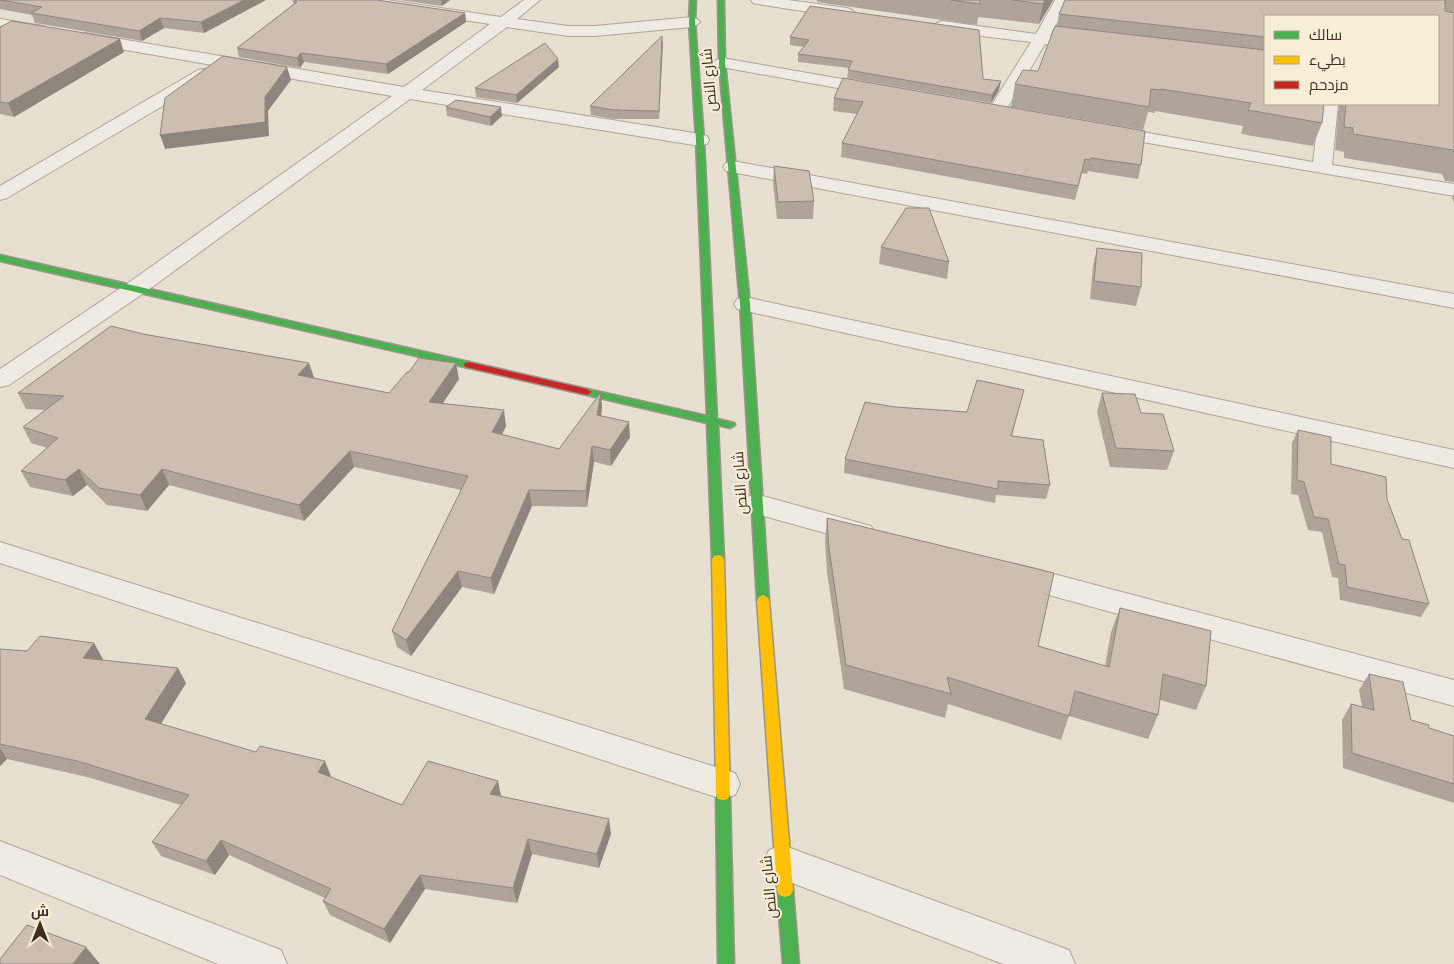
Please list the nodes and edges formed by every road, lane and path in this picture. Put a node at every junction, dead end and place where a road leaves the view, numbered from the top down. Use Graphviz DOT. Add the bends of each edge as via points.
graph roads {
  1 [pos="358,0"];
  2 [pos="532,0"];
  3 [pos="693,0"];
  4 [pos="721,0"];
  5 [pos="758,0"];
  6 [pos="1062,0"];
  7 [pos="865,15"];
  8 [pos="501,22"];
  9 [pos="692,22"];
  10 [pos="0,24"];
  11 [pos="924,24"];
  12 [pos="1040,40"];
  13 [pos="1099,47"];
  14 [pos="225,62"];
  15 [pos="722,63"];
  16 [pos="889,92"];
  17 [pos="407,93"];
  18 [pos="1329,105"];
  19 [pos="977,108"];
  20 [pos="997,111"];
  21 [pos="1016,115"];
  22 [pos="1092,128"];
  23 [pos="700,140"];
  24 [pos="733,167"];
  25 [pos="1322,169"];
  26 [pos="1454,190"];
  27 [pos="0,194"];
  28 [pos="0,258"];
  29 [pos="136,288"];
  30 [pos="1454,301"];
  31 [pos="745,304"];
  32 [pos="0,380"];
  33 [pos="714,422"];
  34 [pos="751,429"];
  35 [pos="1454,459"];
  36 [pos="756,504"];
  37 [pos="890,540"];
  38 [pos="0,552"];
  39 [pos="986,566"];
  40 [pos="1454,693"];
  41 [pos="722,784"];
  42 [pos="0,858"];
  43 [pos="782,862"];
  44 [pos="267,964"];
  45 [pos="726,964"];
  46 [pos="791,964"];
  47 [pos="1055,964"];
  1 -- 8 [label="street"];
  2 -- 8 [label="street"];
  3 -- 9 [label="main road, شارع النص"];
  4 -- 15 [label="main road, شارع النص"];
  5 -- 7 [label="street"];
  6 -- 12 [label="street"];
  8 -- 9 [label="street" via="568,31"];
  8 -- 17 [label="street"];
  9 -- 23 [label="main road, شارع النص"];
  10 -- 14 [label="street"];
  11 -- 12 [label="street"];
  12 -- 13 [label="street"];
  12 -- 20 [label="street"];
  14 -- 17 [label="street"];
  14 -- 27 [label="street"];
  15 -- 16 [label="street"];
  15 -- 24 [label="main road, شارع النص"];
  17 -- 23 [label="street"];
  17 -- 29 [label="street"];
  18 -- 25 [label="street"];
  19 -- 20 [label="street"];
  20 -- 21 [label="street"];
  22 -- 25 [label="street"];
  23 -- 33 [label="main road, شارع النص"];
  24 -- 30 [label="street"];
  24 -- 31 [label="main road, شارع النص"];
  25 -- 26 [label="street"];
  28 -- 29 [label="main road"];
  29 -- 32 [label="street"];
  29 -- 33 [label="main road"];
  31 -- 34 [label="main road, شارع النص"];
  31 -- 35 [label="street"];
  33 -- 34 [label="main road"];
  33 -- 41 [label="main road, شارع النص"];
  34 -- 36 [label="main road, شارع النص"];
  36 -- 37 [label="street"];
  36 -- 43 [label="main road, شارع النص"];
  38 -- 41 [label="street"];
  39 -- 40 [label="street"];
  41 -- 45 [label="main road, شارع النص"];
  42 -- 44 [label="street"];
  43 -- 46 [label="main road, شارع النص"];
  43 -- 47 [label="street"];
}
